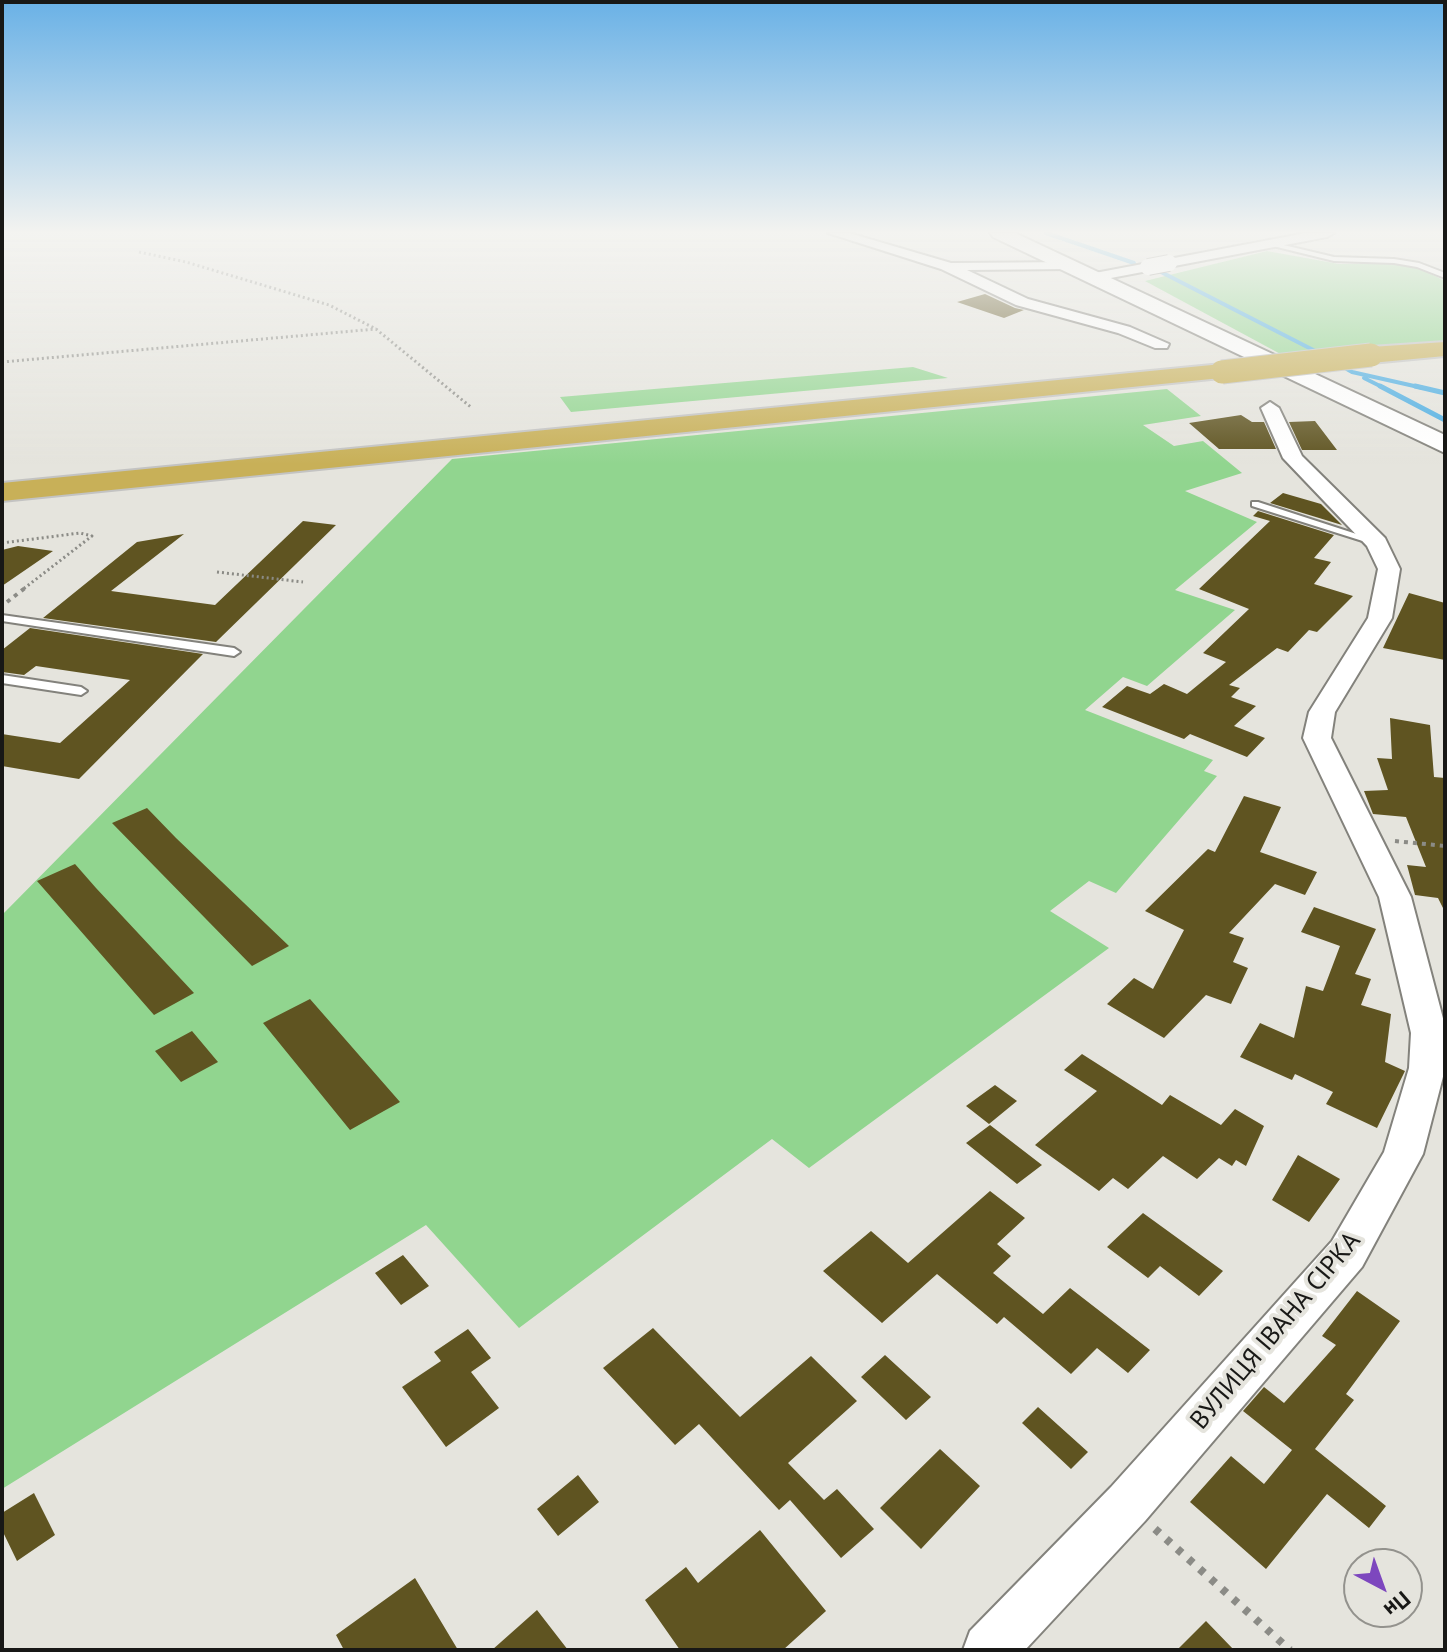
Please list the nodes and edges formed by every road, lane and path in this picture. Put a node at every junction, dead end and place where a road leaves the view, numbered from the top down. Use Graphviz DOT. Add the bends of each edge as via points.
graph roads {
  1 [pos="339,310"];
  2 [pos="1051,310"];
  3 [pos="1162,310"];
  4 [pos="376,329"];
  5 [pos="1161,344"];
  6 [pos="1445,349"];
  7 [pos="2,362"];
  8 [pos="472,408"];
  9 [pos="1270,408"];
  10 [pos="1445,445"];
  11 [pos="2,491"];
  12 [pos="1255,504"];
  13 [pos="2,543"];
  14 [pos="1377,543"];
  15 [pos="217,572"];
  16 [pos="303,582"];
  17 [pos="2,606"];
  18 [pos="2,618"];
  19 [pos="234,652"];
  20 [pos="2,679"];
  21 [pos="81,691"];
  22 [pos="1366,838"];
  23 [pos="1445,846"];
  24 [pos="1128,1504"];
  25 [pos="989,1650"];
  26 [pos="1290,1650"];
  1 -- 4 [label="path"];
  2 -- 5 [label="street"];
  3 -- 10 [label="main road"];
  4 -- 7 [label="path"];
  4 -- 8 [label="path"];
  6 -- 11 [label="highway, bridge"];
  9 -- 14 [label="street, ВУЛИЦЯ ІВАНА СІРКА" via="1293,458"];
  12 -- 14 [label="lane"];
  13 -- 17 [label="path" via="92,536"];
  14 -- 22 [label="street, ВУЛИЦЯ ІВАНА СІРКА" via="1389,572 1382,613 1322,712 1316,734"];
  15 -- 16 [label="path"];
  18 -- 19 [label="lane"];
  20 -- 21 [label="lane"];
  22 -- 23 [label="path"];
  22 -- 24 [label="street, ВУЛИЦЯ ІВАНА СІРКА" via="1395,897 1429,1033 1430,1056 1408,1143 1347,1254"];
  24 -- 25 [label="street, ВУЛИЦЯ ІВАНА СІРКА"];
  24 -- 26 [label="path"];
}
